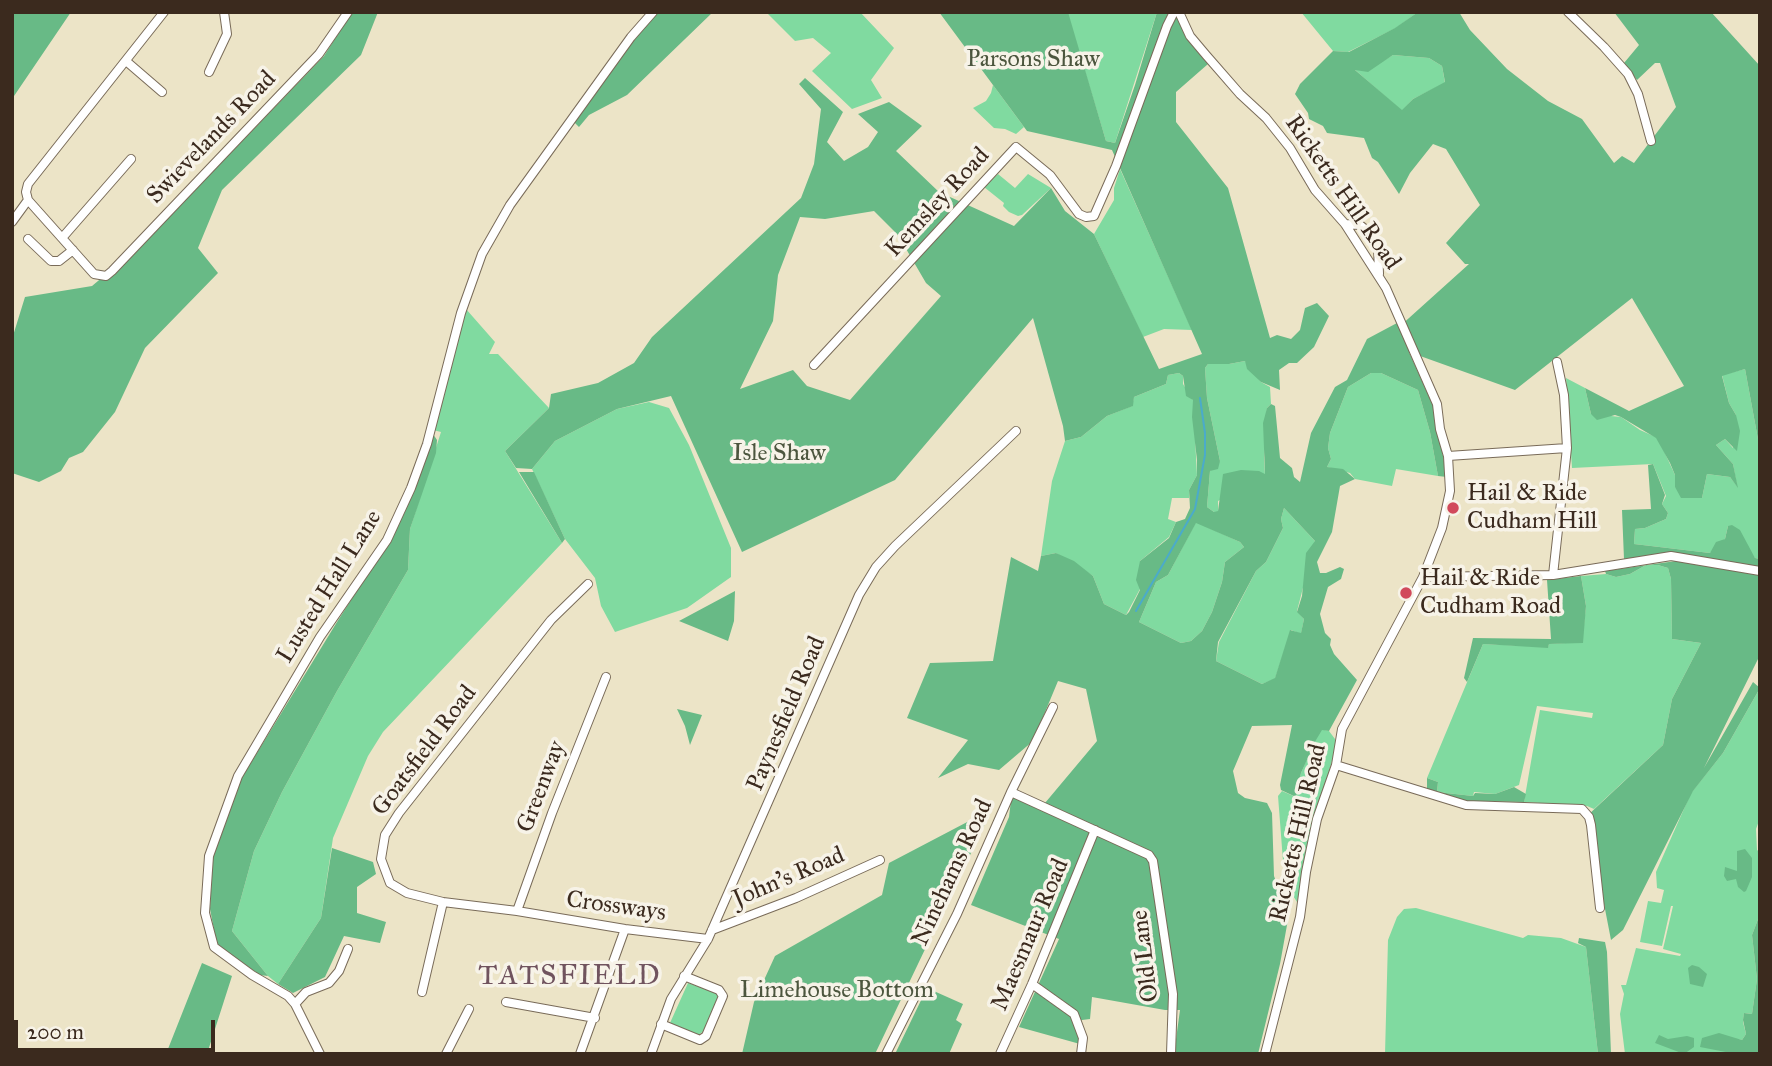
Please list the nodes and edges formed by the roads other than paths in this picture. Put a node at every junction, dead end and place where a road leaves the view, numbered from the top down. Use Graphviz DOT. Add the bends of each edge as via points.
graph roads {
  1 [pos="164,12"];
  2 [pos="224,12"];
  3 [pos="348,12"];
  4 [pos="653,12"];
  5 [pos="1177,12"];
  6 [pos="1568,12"];
  7 [pos="126,61"];
  8 [pos="209,72"];
  9 [pos="162,92"];
  10 [pos="1651,141"];
  11 [pos="131,159"];
  12 [pos="27,196"];
  13 [pos="12,222"];
  14 [pos="1345,224"];
  15 [pos="62,238"];
  16 [pos="28,239"];
  17 [pos="73,250"];
  18 [pos="1379,277"];
  19 [pos="1557,362"];
  20 [pos="814,365"];
  21 [pos="1016,431"];
  22 [pos="1567,448"];
  23 [pos="1448,456"];
  24 [pos="1760,571"];
  25 [pos="1553,575"];
  26 [pos="1423,577"];
  27 [pos="588,584"];
  28 [pos="606,677"];
  29 [pos="1053,706"];
  30 [pos="1336,765"];
  31 [pos="1011,792"];
  32 [pos="1096,831"];
  33 [pos="880,860"];
  34 [pos="443,901"];
  35 [pos="1600,908"];
  36 [pos="517,911"];
  37 [pos="625,929"];
  38 [pos="710,934"];
  39 [pos="348,949"];
  40 [pos="684,976"];
  41 [pos="1032,984"];
  42 [pos="422,992"];
  43 [pos="506,1002"];
  44 [pos="295,1004"];
  45 [pos="469,1009"];
  46 [pos="594,1018"];
  47 [pos="661,1024"];
  48 [pos="320,1054"];
  49 [pos="446,1054"];
  50 [pos="580,1054"];
  51 [pos="651,1054"];
  52 [pos="886,1054"];
  53 [pos="1000,1054"];
  54 [pos="1082,1054"];
  55 [pos="1171,1054"];
  56 [pos="1265,1054"];
  1 -- 7 [label="street"];
  2 -- 8 [label="street" via="227,34"];
  3 -- 17 [label="street, Swievelands Road" via="319,54 112,271 106,276 94,274"];
  4 -- 44 [label="street, Lusted Hall Lane" via="510,205 482,254 461,313 427,444 387,540 320,637 238,776 209,856 205,913 214,947"];
  5 -- 14 [label="street, Ricketts Hill Road" via="1191,36 1290,148 1315,190"];
  5 -- 20 [label="street, Kemsley Road" via="1167,26 1094,216 1079,214 1050,175 1016,147"];
  6 -- 10 [label="street" via="1628,74"];
  7 -- 9 [label="street"];
  7 -- 12 [label="street" via="32,177"];
  11 -- 15 [label="street"];
  12 -- 13 [label="street"];
  12 -- 15 [label="street"];
  14 -- 18 [label="street, Ricketts Hill Road"];
  14 -- 18 [label="street" via="1360,225 1370,233 1378,247"];
  15 -- 17 [label="street"];
  16 -- 17 [label="street" via="51,261 59,261"];
  18 -- 23 [label="street, Ricketts Hill Road" via="1437,404"];
  19 -- 22 [label="street"];
  21 -- 38 [label="street, Paynesfield Road" via="876,568 859,595"];
  22 -- 23 [label="street"];
  22 -- 25 [label="street"];
  23 -- 26 [label="street, Ricketts Hill Road" via="1450,491"];
  24 -- 25 [label="street" via="1671,556"];
  25 -- 26 [label="street"];
  26 -- 30 [label="street, Ricketts Hill Road" via="1342,729"];
  27 -- 34 [label="street, Goatsfield Road" via="551,620 385,835 381,859 390,883 407,893"];
  28 -- 36 [label="street, Greenway"];
  29 -- 31 [label="street, Ninehams Road"];
  30 -- 35 [label="street" via="1466,805 1582,809 1591,825"];
  30 -- 56 [label="street, Ricketts Hill Road" via="1317,819 1300,917"];
  31 -- 32 [label="street"];
  31 -- 52 [label="street, Ninehams Road" via="957,914"];
  32 -- 41 [label="street, Maesmaur Road"];
  32 -- 55 [label="street, Old Lane" via="1153,861 1173,994"];
  33 -- 38 [label="street, John's Road"];
  34 -- 36 [label="street, Goatsfield Road"];
  34 -- 42 [label="street"];
  36 -- 37 [label="street, Crossways"];
  37 -- 38 [label="street, Crossways"];
  37 -- 46 [label="street"];
  38 -- 40 [label="street, Paynesfield Road"];
  39 -- 44 [label="street" via="333,979 306,992"];
  40 -- 47 [label="street, Paynesfield Road"];
  40 -- 47 [label="street" via="719,990 723,996 706,1036 700,1040"];
  41 -- 53 [label="street, Maesmaur Road"];
  41 -- 54 [label="street" via="1074,1014 1083,1038"];
  43 -- 46 [label="street"];
  44 -- 48 [label="street, Lusted Hall Lane"];
  45 -- 49 [label="street"];
  46 -- 50 [label="street"];
  47 -- 51 [label="street, Paynesfield Road"];
}
